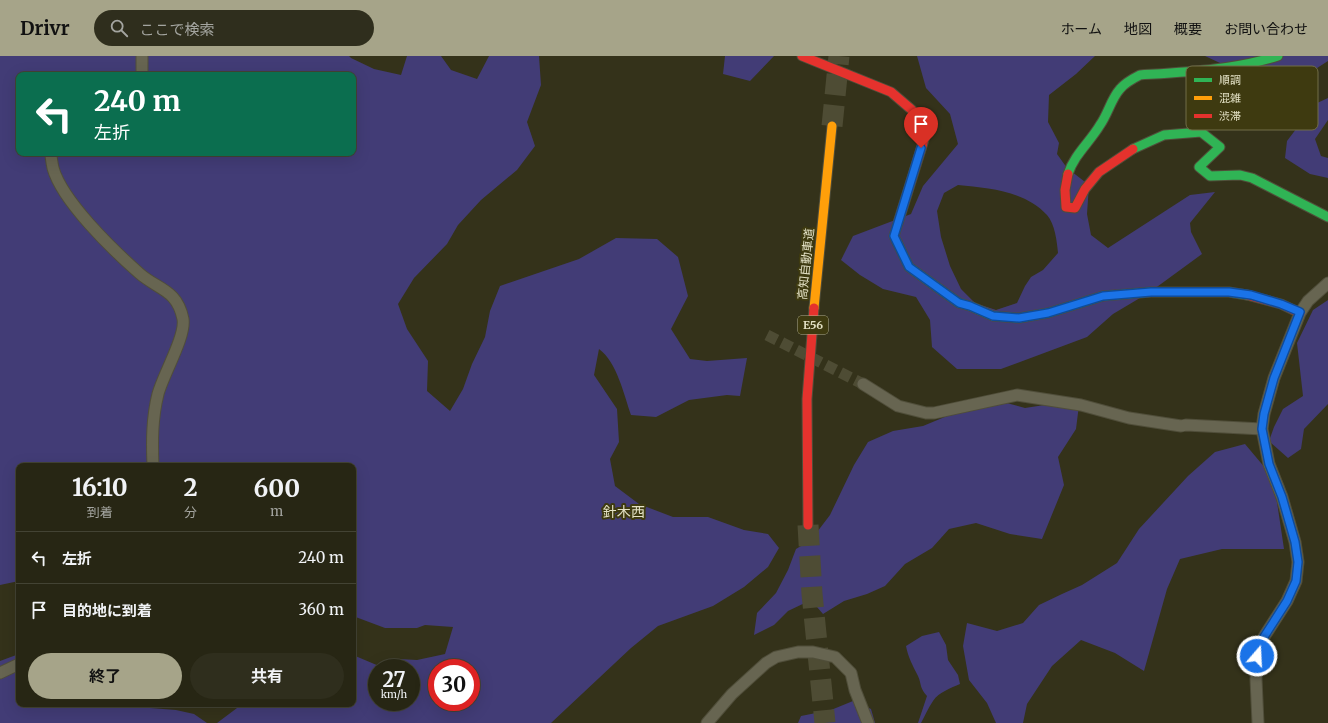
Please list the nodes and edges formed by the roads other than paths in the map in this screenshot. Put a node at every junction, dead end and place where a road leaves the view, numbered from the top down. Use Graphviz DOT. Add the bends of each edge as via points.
graph roads {
  1 [pos="142,56"];
  2 [pos="802,56"];
  3 [pos="1278,56"];
  4 [pos="1241,66"];
  5 [pos="142,72"];
  6 [pos="1186,72"];
  7 [pos="832,126"];
  8 [pos="51,156"];
  9 [pos="1328,217"];
  10 [pos="1328,284"];
  11 [pos="1300,312"];
  12 [pos="863,384"];
  13 [pos="1262,429"];
  14 [pos="153,463"];
  15 [pos="808,525"];
  16 [pos="16,665"];
  17 [pos="0,673"];
  18 [pos="707,723"];
  19 [pos="868,723"];
  20 [pos="1258,723"];
  1 -- 5 [label="street"];
  2 -- 11 [label="main road" via="890,92 912,110 926,133 894,236 909,267 959,303 993,316 1019,318 1048,313 1103,296 1151,292 1229,292 1251,295"];
  3 -- 4 [label="main road"];
  6 -- 9 [label="main road" via="1140,75 1127,81 1116,92 1101,126 1073,162 1066,180 1063,199 1066,207 1074,208 1099,172 1128,151 1164,135 1201,132 1220,147 1199,166 1210,176 1240,175 1252,178"];
  7 -- 15 [label="main road, 高知自動車道 / E56" via="815,289 807,399"];
  8 -- 14 [label="street" via="53,169 71,202 110,246 140,274 169,292 179,307 183,321 180,340 159,392 153,415"];
  10 -- 11 [label="street" via="1308,301"];
  11 -- 13 [label="street" via="1274,378"];
  12 -- 13 [label="street" via="898,406 926,413 1017,395 1081,405 1129,418 1181,426"];
  13 -- 20 [label="street" via="1269,464 1282,497 1298,562 1296,581 1262,640 1257,656"];
  16 -- 17 [label="street"];
  18 -- 19 [label="street" via="732,694 766,663 776,657 798,652 813,652 835,657 851,674"];
}
